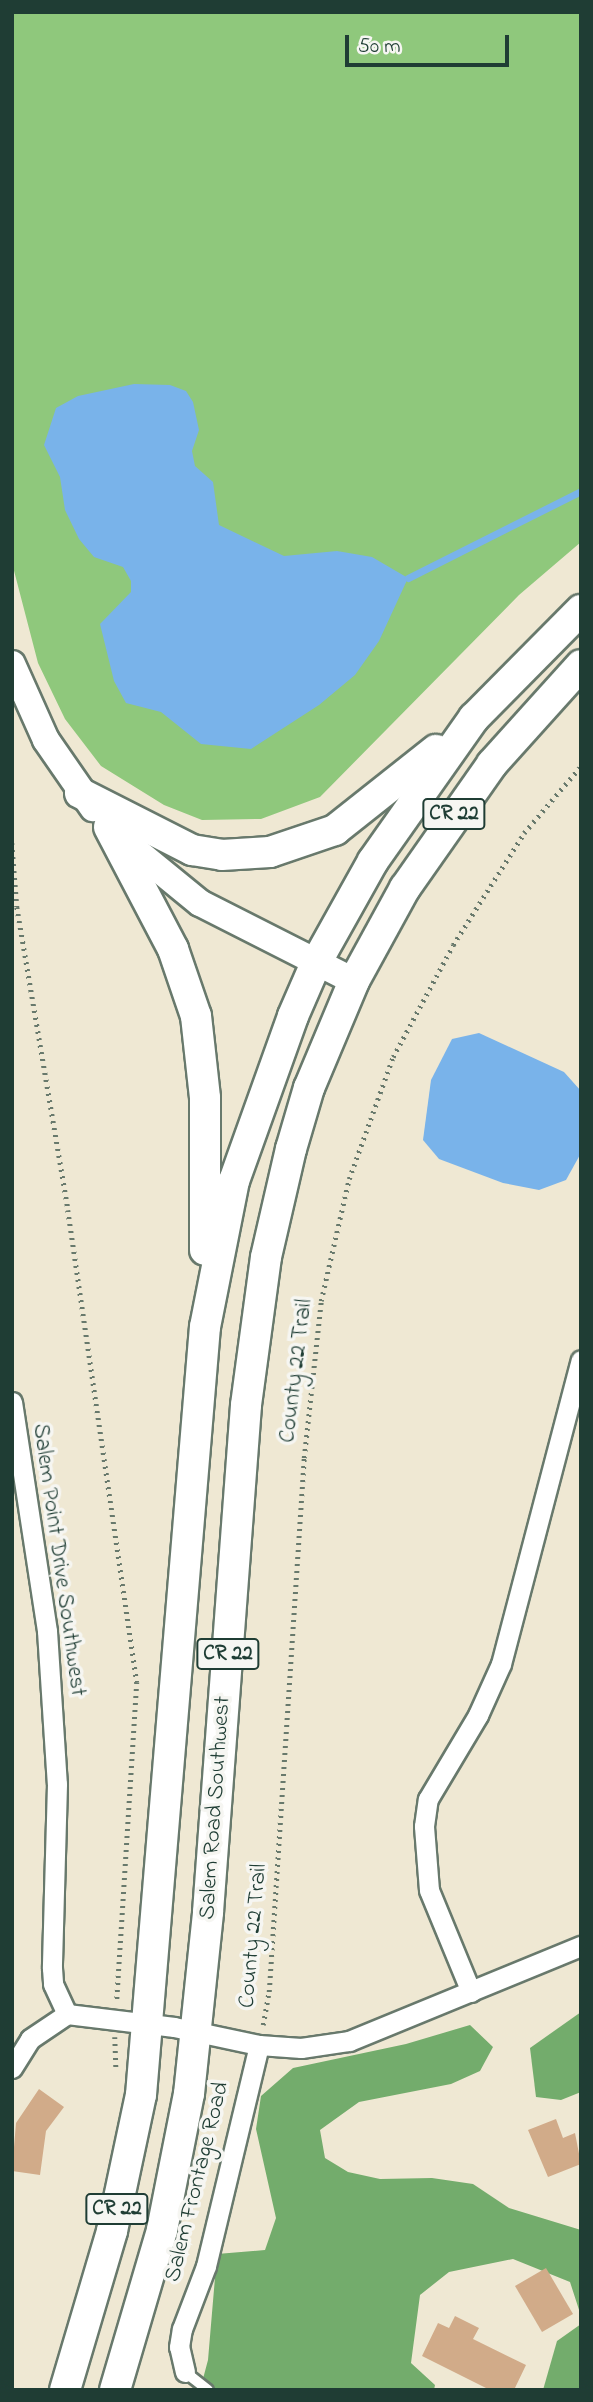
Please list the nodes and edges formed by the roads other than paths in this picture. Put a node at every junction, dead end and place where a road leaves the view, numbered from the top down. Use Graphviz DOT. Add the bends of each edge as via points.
graph roads {
  1 [pos="581,610"];
  2 [pos="12,664"];
  3 [pos="581,665"];
  4 [pos="474,718"];
  5 [pos="80,793"];
  6 [pos="109,827"];
  7 [pos="316,963"];
  8 [pos="354,981"];
  9 [pos="205,1327"];
  10 [pos="581,1360"];
  11 [pos="12,1402"];
  12 [pos="581,1946"];
  13 [pos="471,1992"];
  14 [pos="67,2014"];
  15 [pos="174,2027"];
  16 [pos="259,2045"];
  17 [pos="12,2068"];
  18 [pos="185,2372"];
  19 [pos="65,2390"];
  20 [pos="115,2390"];
  21 [pos="208,2390"];
  1 -- 4 [label="main road, CR 22"];
  2 -- 5 [label="main road" via="32,713"];
  3 -- 8 [label="main road, CR 22" via="463,801 405,888"];
  4 -- 5 [label="main road" via="357,815 315,840 282,850 222,855 192,850"];
  4 -- 7 [label="main road, CR 22" via="373,862"];
  5 -- 6 [label="main road"];
  6 -- 7 [label="main road" via="200,903"];
  6 -- 9 [label="main road" via="173,949 195,1016 205,1098"];
  7 -- 8 [label="main road"];
  7 -- 9 [label="main road, Salem Road Southwest / CR 22" via="250,1128 222,1227"];
  8 -- 15 [label="main road, Salem Road Southwest / CR 22" via="309,1088 291,1149 255,1323"];
  9 -- 15 [label="main road, Salem Road Southwest / CR 22"];
  10 -- 13 [label="street" via="501,1664 478,1715 428,1799 424,1855 429,1890"];
  11 -- 14 [label="street, Salem Point Drive Southwest" via="47,1631 57,1784 52,1968 53,1984"];
  12 -- 13 [label="street"];
  13 -- 16 [label="street" via="349,2041 311,2047"];
  14 -- 15 [label="street"];
  14 -- 17 [label="street" via="30,2039"];
  15 -- 16 [label="street"];
  15 -- 19 [label="main road, Salem Road Southwest / CR 22" via="126,2173"];
  15 -- 20 [label="main road, Salem Road Southwest / CR 22" via="162,2230"];
  16 -- 18 [label="street, Salem Frontage Road" via="206,2266 182,2329 179,2347"];
  18 -- 21 [label="lane"];
}
